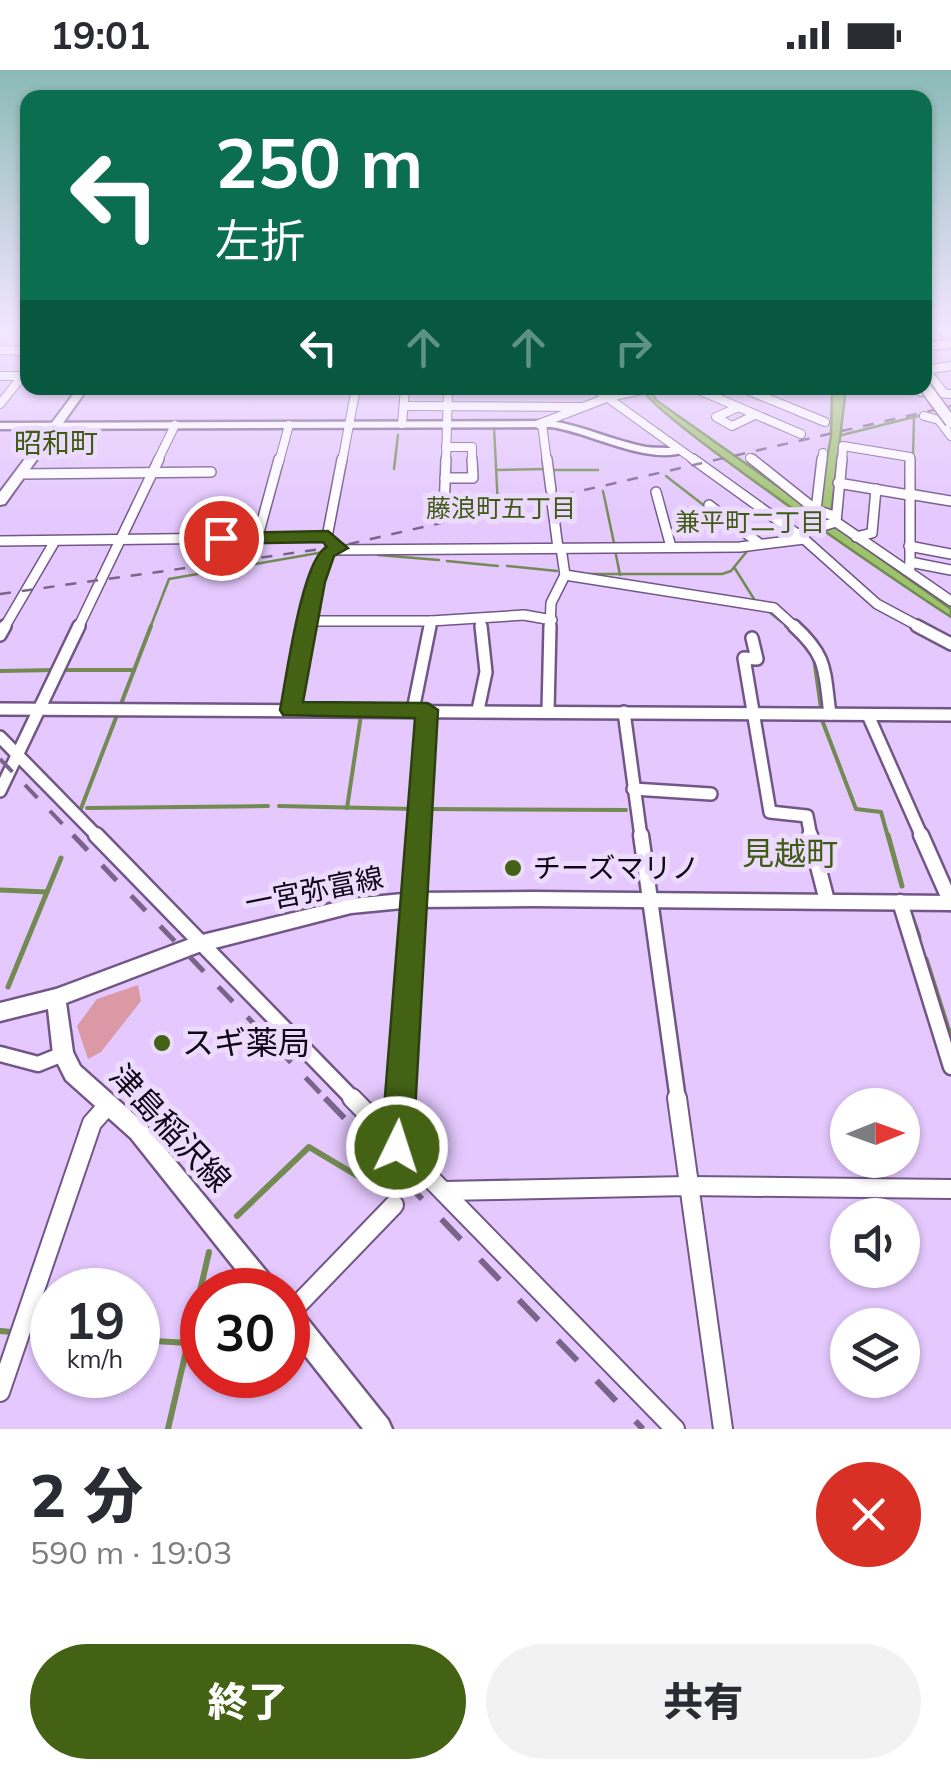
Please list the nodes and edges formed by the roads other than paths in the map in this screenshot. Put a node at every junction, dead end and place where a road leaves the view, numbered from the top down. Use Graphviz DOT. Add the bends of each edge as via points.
graph roads {
  1 [pos="78,395"];
  2 [pos="355,395"];
  3 [pos="405,395"];
  4 [pos="447,395"];
  5 [pos="606,395"];
  6 [pos="616,395"];
  7 [pos="711,395"];
  8 [pos="759,395"];
  9 [pos="930,395"];
  10 [pos="609,397"];
  11 [pos="404,406"];
  12 [pos="446,406"];
  13 [pos="583,407"];
  14 [pos="739,407"];
  15 [pos="756,414"];
  16 [pos="924,416"];
  17 [pos="947,420"];
  18 [pos="824,422"];
  19 [pos="350,424"];
  20 [pos="402,424"];
  21 [pos="446,424"];
  22 [pos="541,424"];
  23 [pos="175,425"];
  24 [pos="290,425"];
  25 [pos="0,426"];
  26 [pos="54,426"];
  27 [pos="800,434"];
  28 [pos="951,436"];
  29 [pos="446,447"];
  30 [pos="681,451"];
  31 [pos="823,453"];
  32 [pos="750,458"];
  33 [pos="153,472"];
  34 [pos="211,472"];
  35 [pos="20,474"];
  36 [pos="444,478"];
  37 [pos="838,483"];
  38 [pos="876,489"];
  39 [pos="551,490"];
  40 [pos="656,492"];
  41 [pos="909,494"];
  42 [pos="0,501"];
  43 [pos="951,501"];
  44 [pos="552,502"];
  45 [pos="709,505"];
  46 [pos="444,510"];
  47 [pos="816,510"];
  48 [pos="834,519"];
  49 [pos="801,536"];
  50 [pos="328,537"];
  51 [pos="257,538"];
  52 [pos="856,538"];
  53 [pos="121,540"];
  54 [pos="0,541"];
  55 [pos="55,541"];
  56 [pos="760,544"];
  57 [pos="908,546"];
  58 [pos="672,547"];
  59 [pos="339,548"];
  60 [pos="560,548"];
  61 [pos="252,554"];
  62 [pos="951,554"];
  63 [pos="907,567"];
  64 [pos="951,570"];
  65 [pos="565,575"];
  66 [pos="951,601"];
  67 [pos="480,619"];
  68 [pos="552,620"];
  69 [pos="309,621"];
  70 [pos="432,621"];
  71 [pos="0,636"];
  72 [pos="752,638"];
  73 [pos="951,644"];
  74 [pos="0,709"];
  75 [pos="42,709"];
  76 [pos="291,710"];
  77 [pos="420,710"];
  78 [pos="478,710"];
  79 [pos="548,711"];
  80 [pos="624,712"];
  81 [pos="752,714"];
  82 [pos="830,714"];
  83 [pos="868,715"];
  84 [pos="951,716"];
  85 [pos="0,737"];
  86 [pos="17,756"];
  87 [pos="633,789"];
  88 [pos="0,791"];
  89 [pos="710,794"];
  90 [pos="650,899"];
  91 [pos="413,900"];
  92 [pos="827,901"];
  93 [pos="900,902"];
  94 [pos="951,902"];
  95 [pos="198,944"];
  96 [pos="56,998"];
  97 [pos="0,1012"];
  98 [pos="0,1054"];
  99 [pos="63,1054"];
  100 [pos="951,1067"];
  101 [pos="109,1104"];
  102 [pos="397,1147"];
  103 [pos="687,1186"];
  104 [pos="951,1189"];
  105 [pos="443,1191"];
  106 [pos="394,1205"];
  107 [pos="249,1268"];
  108 [pos="310,1292"];
  109 [pos="310,1343"];
  110 [pos="0,1392"];
  111 [pos="378,1429"];
  112 [pos="675,1429"];
  113 [pos="723,1429"];
  1 -- 26 [label="main road"];
  2 -- 19 [label="street"];
  3 -- 11 [label="street"];
  4 -- 12 [label="street"];
  5 -- 10 [label="street"];
  6 -- 10 [label="street"];
  7 -- 14 [label="street"];
  8 -- 18 [label="street"];
  9 -- 17 [label="main road, bridge"];
  10 -- 13 [label="street"];
  10 -- 30 [label="street"];
  11 -- 12 [label="street"];
  11 -- 20 [label="street"];
  12 -- 13 [label="street"];
  12 -- 21 [label="street"];
  13 -- 22 [label="street"];
  14 -- 15 [label="street"];
  14 -- 15 [label="street" via="716,418 732,426"];
  15 -- 27 [label="street"];
  16 -- 17 [label="street"];
  17 -- 28 [label="street"];
  19 -- 20 [label="main road"];
  19 -- 24 [label="main road"];
  19 -- 50 [label="street"];
  20 -- 21 [label="main road"];
  21 -- 22 [label="main road"];
  21 -- 29 [label="street"];
  22 -- 30 [label="main road" via="580,428 656,452"];
  22 -- 39 [label="street"];
  23 -- 24 [label="main road"];
  23 -- 26 [label="main road"];
  23 -- 33 [label="street"];
  24 -- 51 [label="street"];
  25 -- 26 [label="main road"];
  26 -- 35 [label="main road"];
  29 -- 36 [label="street"];
  29 -- 36 [label="street" via="472,446 473,478"];
  30 -- 49 [label="street"];
  31 -- 47 [label="street"];
  32 -- 47 [label="street"];
  33 -- 34 [label="street"];
  33 -- 35 [label="street"];
  33 -- 53 [label="street"];
  35 -- 42 [label="main road"];
  36 -- 46 [label="street"];
  37 -- 38 [label="street"];
  37 -- 41 [label="street" via="843,446 910,456"];
  37 -- 48 [label="street"];
  38 -- 41 [label="street"];
  38 -- 52 [label="street" via="872,533"];
  40 -- 58 [label="street"];
  41 -- 43 [label="street"];
  41 -- 57 [label="street"];
  44 -- 60 [label="street"];
  45 -- 56 [label="street"];
  47 -- 48 [label="street"];
  48 -- 49 [label="street"];
  48 -- 52 [label="street"];
  49 -- 56 [label="street"];
  49 -- 73 [label="street" via="877,604"];
  50 -- 51 [label="street"];
  50 -- 59 [label="street"];
  51 -- 53 [label="street"];
  51 -- 61 [label="street"];
  52 -- 63 [label="street"];
  53 -- 55 [label="street"];
  53 -- 75 [label="street"];
  54 -- 55 [label="street"];
  55 -- 71 [label="street"];
  56 -- 58 [label="street"];
  57 -- 62 [label="street"];
  57 -- 63 [label="street"];
  58 -- 60 [label="street"];
  59 -- 60 [label="street"];
  59 -- 69 [label="street" via="326,553"];
  60 -- 65 [label="street"];
  63 -- 64 [label="street"];
  63 -- 66 [label="street"];
  65 -- 68 [label="street" via="551,603"];
  65 -- 82 [label="street" via="774,608 816,647"];
  67 -- 68 [label="street"];
  67 -- 70 [label="street"];
  67 -- 78 [label="street" via="486,672"];
  68 -- 79 [label="street"];
  69 -- 70 [label="street"];
  69 -- 76 [label="street"];
  70 -- 77 [label="street"];
  72 -- 81 [label="street" via="757,658 744,658"];
  74 -- 75 [label="street"];
  75 -- 76 [label="street"];
  75 -- 86 [label="street"];
  76 -- 77 [label="street"];
  77 -- 78 [label="street"];
  77 -- 91 [label="street"];
  78 -- 79 [label="street"];
  79 -- 80 [label="street"];
  80 -- 81 [label="street"];
  80 -- 87 [label="street"];
  81 -- 82 [label="street"];
  81 -- 92 [label="street" via="763,744 770,812 808,816"];
  82 -- 83 [label="street"];
  83 -- 84 [label="street"];
  83 -- 94 [label="street"];
  85 -- 86 [label="street"];
  86 -- 88 [label="street"];
  86 -- 95 [label="street"];
  87 -- 89 [label="street"];
  87 -- 90 [label="street"];
  90 -- 91 [label="main road, 一宮弥富線"];
  90 -- 92 [label="main road, 一宮弥富線"];
  90 -- 103 [label="street"];
  91 -- 95 [label="main road, 一宮弥富線" via="299,917"];
  91 -- 102 [label="street"];
  92 -- 93 [label="main road, 一宮弥富線"];
  93 -- 94 [label="main road, 一宮弥富線"];
  93 -- 100 [label="street"];
  95 -- 96 [label="main road, 一宮弥富線"];
  95 -- 102 [label="street"];
  96 -- 97 [label="main road, 一宮弥富線"];
  96 -- 99 [label="main road"];
  98 -- 99 [label="street" via="38,1064"];
  99 -- 101 [label="main road, 津島稲沢線" via="73,1073"];
  101 -- 107 [label="main road, 津島稲沢線"];
  101 -- 110 [label="street" via="92,1124"];
  102 -- 105 [label="street"];
  103 -- 104 [label="street"];
  103 -- 105 [label="street"];
  103 -- 113 [label="street"];
  105 -- 112 [label="street"];
  106 -- 108 [label="street"];
  109 -- 111 [label="main road"];
}
